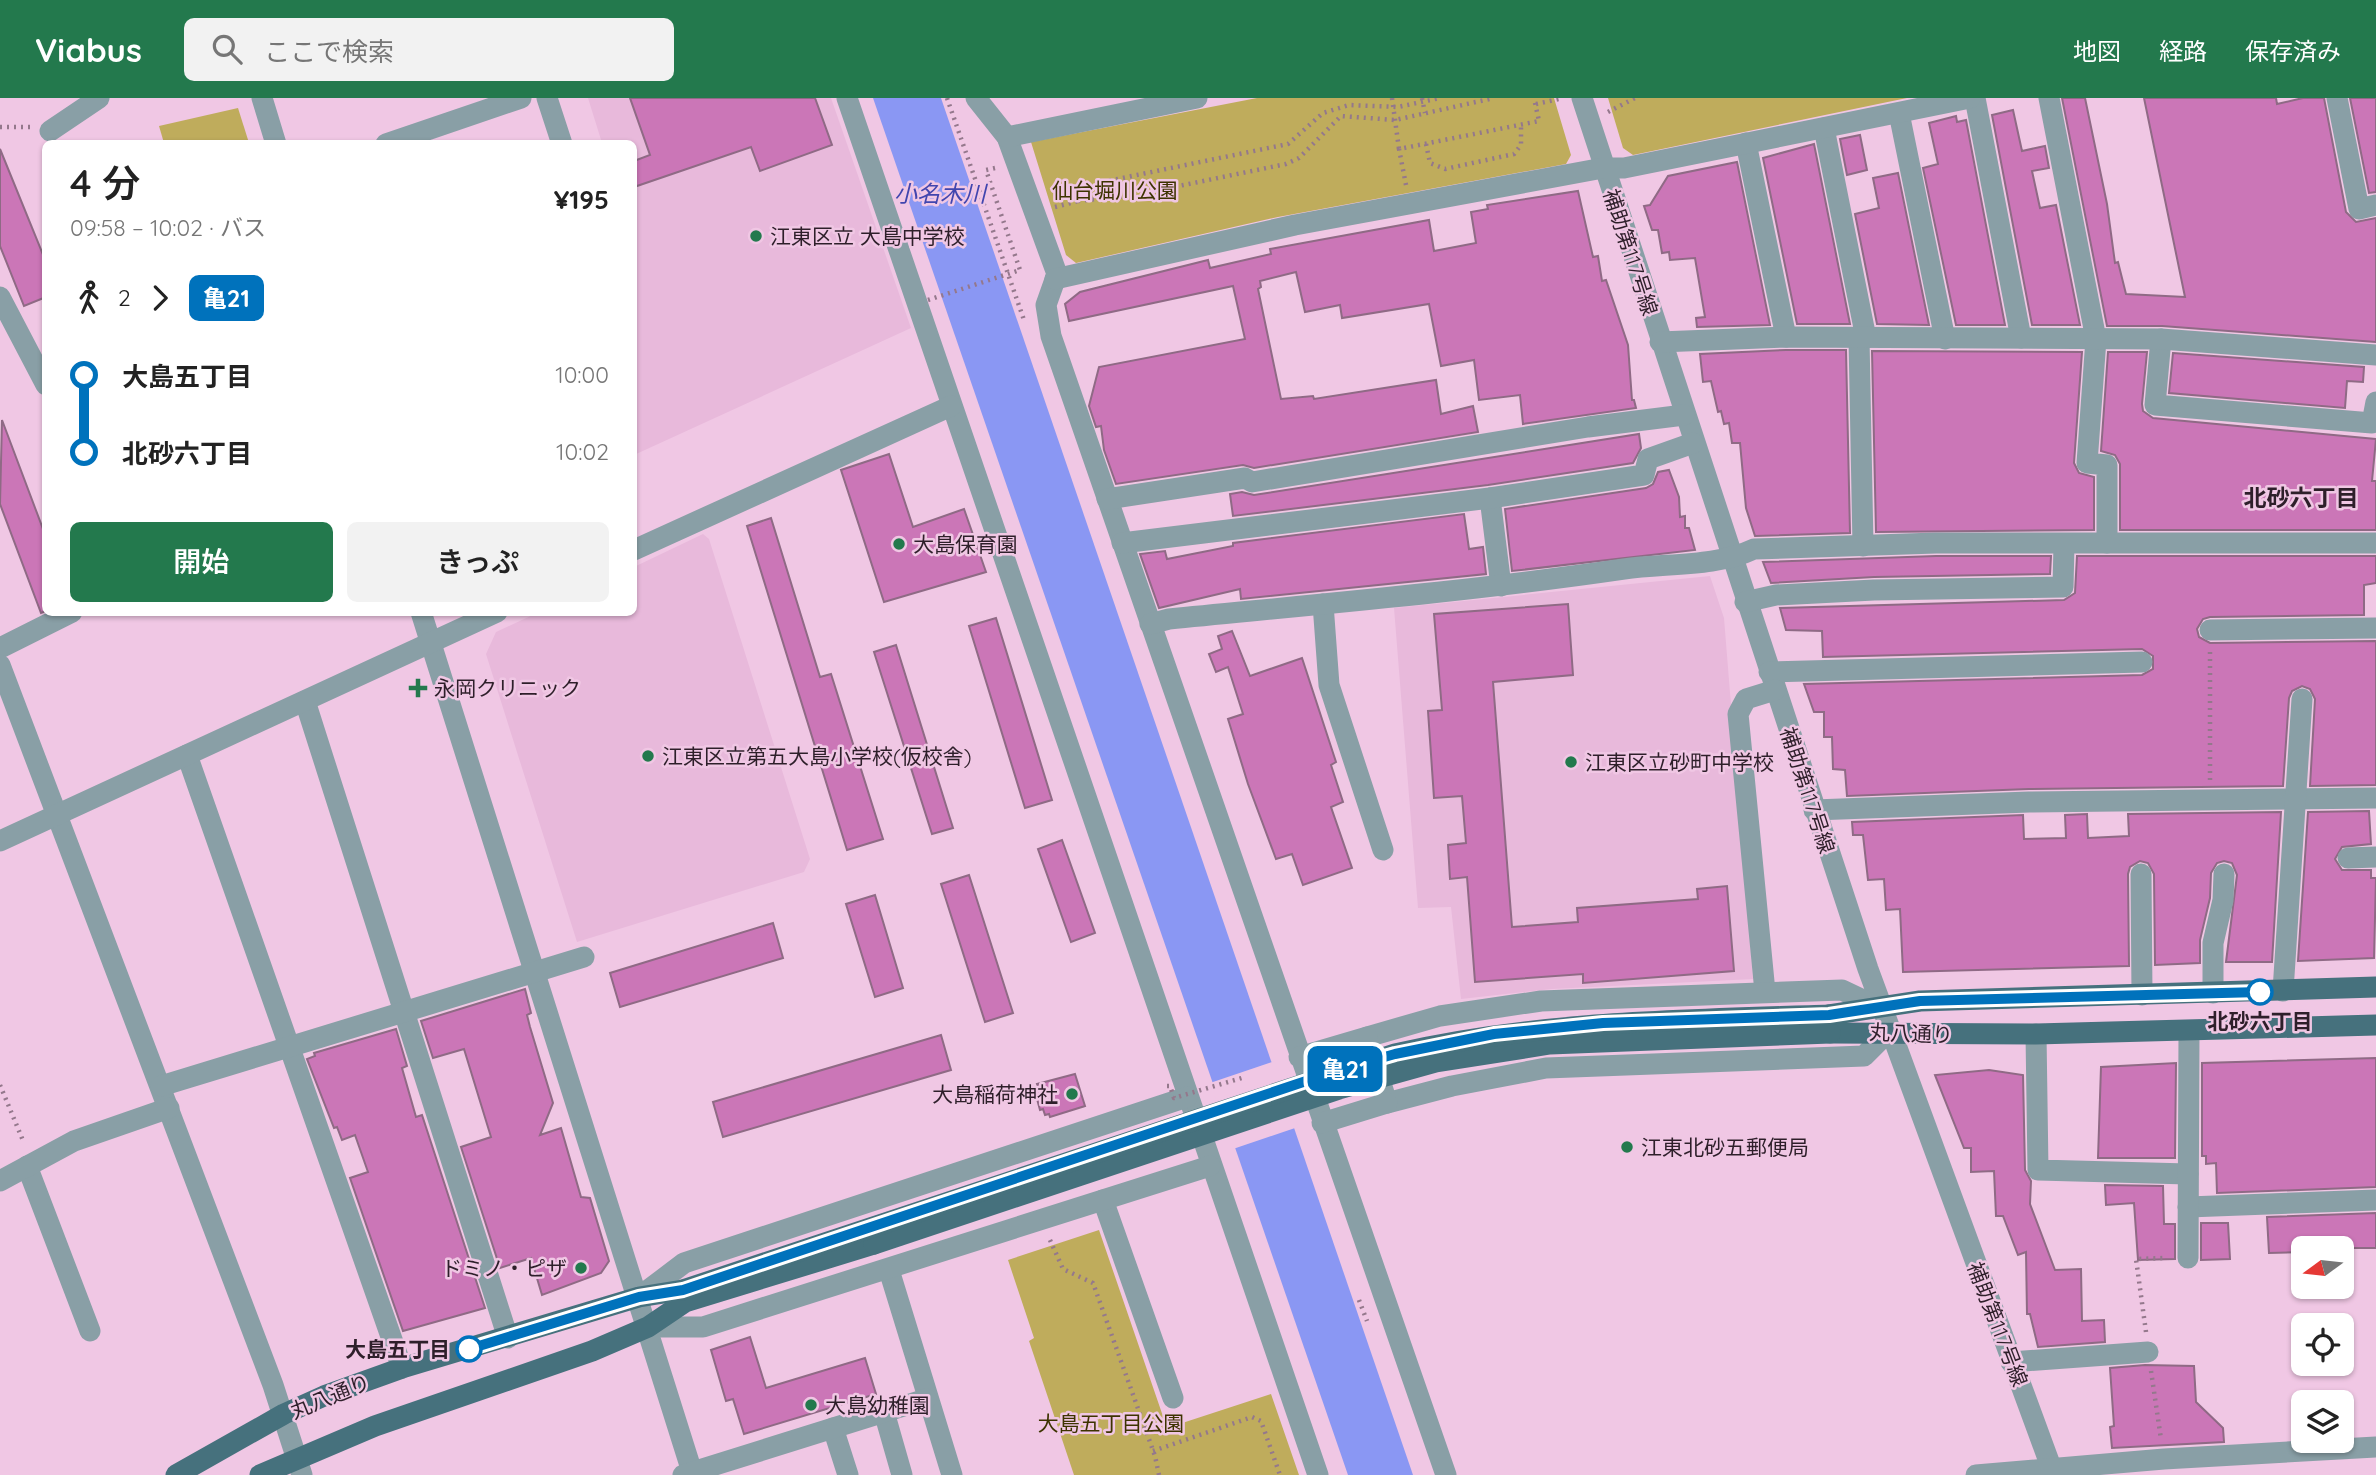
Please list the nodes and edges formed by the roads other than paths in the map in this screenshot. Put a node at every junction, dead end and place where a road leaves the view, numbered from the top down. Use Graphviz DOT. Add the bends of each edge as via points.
graph roads {
  1 [pos="99,98"];
  2 [pos="262,98"];
  3 [pos="521,98"];
  4 [pos="547,98"];
  5 [pos="847,98"];
  6 [pos="976,98"];
  7 [pos="1197,98"];
  8 [pos="1582,98"];
  9 [pos="1973,98"];
  10 [pos="2049,98"];
  11 [pos="2337,98"];
  12 [pos="458,108"];
  13 [pos="1899,113"];
  14 [pos="1824,128"];
  15 [pos="50,131"];
  16 [pos="1007,137"];
  17 [pos="275,140"];
  18 [pos="394,140"];
  19 [pos="561,140"];
  20 [pos="1746,144"];
  21 [pos="1603,168"];
  22 [pos="2376,205"];
  23 [pos="1055,279"];
  24 [pos="0,297"];
  25 [pos="1786,337"];
  26 [pos="1862,338"];
  27 [pos="2021,338"];
  28 [pos="1945,339"];
  29 [pos="2096,339"];
  30 [pos="2161,339"];
  31 [pos="1660,342"];
  32 [pos="2376,355"];
  33 [pos="42,377"];
  34 [pos="2376,402"];
  35 [pos="951,406"];
  36 [pos="1684,415"];
  37 [pos="1693,443"];
  38 [pos="1490,498"];
  39 [pos="1107,499"];
  40 [pos="1122,543"];
  41 [pos="2107,543"];
  42 [pos="2376,543"];
  43 [pos="2064,544"];
  44 [pos="1863,546"];
  45 [pos="637,549"];
  46 [pos="1732,560"];
  47 [pos="1501,586"];
  48 [pos="1745,602"];
  49 [pos="1322,604"];
  50 [pos="64,616"];
  51 [pos="422,616"];
  52 [pos="488,616"];
  53 [pos="1150,624"];
  54 [pos="2376,628"];
  55 [pos="2210,631"];
  56 [pos="431,642"];
  57 [pos="0,648"];
  58 [pos="2142,663"];
  59 [pos="0,665"];
  60 [pos="1772,681"];
  61 [pos="2302,699"];
  62 [pos="304,701"];
  63 [pos="187,755"];
  64 [pos="2376,798"];
  65 [pos="2295,799"];
  66 [pos="1814,810"];
  67 [pos="57,813"];
  68 [pos="0,841"];
  69 [pos="1383,850"];
  70 [pos="2376,857"];
  71 [pos="2348,858"];
  72 [pos="2141,874"];
  73 [pos="2224,874"];
  74 [pos="584,957"];
  75 [pos="534,972"];
  76 [pos="2376,988"];
  77 [pos="2283,991"];
  78 [pos="1765,992"];
  79 [pos="2213,993"];
  80 [pos="2142,995"];
  81 [pos="1882,1009"];
  82 [pos="404,1010"];
  83 [pos="1829,1024"];
  84 [pos="2376,1025"];
  85 [pos="1889,1031"];
  86 [pos="2189,1032"];
  87 [pos="2036,1034"];
  88 [pos="1367,1037"];
  89 [pos="289,1046"];
  90 [pos="1305,1057"];
  91 [pos="161,1086"];
  92 [pos="1187,1097"];
  93 [pos="1387,1103"];
  94 [pos="169,1108"];
  95 [pos="1322,1123"];
  96 [pos="30,1164"];
  97 [pos="1210,1166"];
  98 [pos="2188,1174"];
  99 [pos="0,1181"];
  100 [pos="1103,1200"];
  101 [pos="2376,1200"];
  102 [pos="2188,1207"];
  103 [pos="2188,1258"];
  104 [pos="890,1270"];
  105 [pos="684,1296"];
  106 [pos="639,1297"];
  107 [pos="648,1327"];
  108 [pos="90,1331"];
  109 [pos="508,1338"];
  110 [pos="2148,1352"];
  111 [pos="2011,1362"];
  112 [pos="402,1368"];
  113 [pos="1173,1398"];
  114 [pos="926,1399"];
  115 [pos="884,1412"];
  116 [pos="284,1415"];
  117 [pos="833,1428"];
  118 [pos="2376,1447"];
  119 [pos="298,1467"];
  120 [pos="2053,1471"];
  121 [pos="689,1474"];
  122 [pos="176,1475"];
  123 [pos="260,1475"];
  124 [pos="848,1475"];
  125 [pos="902,1475"];
  126 [pos="952,1475"];
  127 [pos="1318,1475"];
  128 [pos="1446,1475"];
  129 [pos="1976,1475"];
  1 -- 15 [label="street"];
  2 -- 17 [label="street"];
  3 -- 12 [label="street"];
  4 -- 19 [label="street"];
  5 -- 35 [label="street"];
  6 -- 16 [label="street"];
  7 -- 16 [label="street"];
  8 -- 21 [label="street, 補助第117号線"];
  9 -- 13 [label="street"];
  9 -- 27 [label="street"];
  10 -- 29 [label="street"];
  11 -- 22 [label="street" via="2359,209"];
  12 -- 18 [label="street"];
  13 -- 14 [label="street"];
  13 -- 28 [label="street"];
  14 -- 20 [label="street"];
  14 -- 26 [label="street"];
  16 -- 23 [label="street"];
  20 -- 21 [label="street"];
  20 -- 25 [label="street"];
  21 -- 23 [label="street" via="1295,225"];
  21 -- 31 [label="street, 補助第117号線"];
  23 -- 39 [label="street" via="1046,305 1051,336"];
  24 -- 33 [label="street"];
  25 -- 26 [label="street"];
  25 -- 31 [label="street"];
  26 -- 28 [label="street"];
  26 -- 44 [label="street"];
  27 -- 28 [label="street"];
  27 -- 29 [label="street"];
  29 -- 30 [label="street"];
  29 -- 41 [label="street" via="2087,463 2107,465"];
  30 -- 32 [label="street"];
  30 -- 34 [label="street" via="2155,405 2372,423"];
  31 -- 36 [label="street, 補助第117号線"];
  35 -- 45 [label="street"];
  35 -- 92 [label="street"];
  36 -- 37 [label="street, 補助第117号線"];
  36 -- 39 [label="street" via="1252,482 1245,478"];
  37 -- 38 [label="street" via="1648,459 1644,475"];
  37 -- 46 [label="street, 補助第117号線"];
  38 -- 40 [label="street"];
  38 -- 47 [label="street"];
  39 -- 40 [label="street"];
  40 -- 53 [label="street"];
  41 -- 42 [label="street"];
  41 -- 43 [label="street"];
  43 -- 44 [label="street"];
  43 -- 48 [label="street" via="2063,587 1874,590 1776,595"];
  44 -- 46 [label="street" via="1754,549"];
  46 -- 47 [label="street" via="1663,564"];
  46 -- 48 [label="street, 補助第117号線"];
  47 -- 49 [label="street"];
  48 -- 60 [label="street, 補助第117号線"];
  49 -- 53 [label="street"];
  49 -- 69 [label="street" via="1329,685"];
  50 -- 57 [label="street"];
  51 -- 56 [label="street"];
  52 -- 56 [label="street"];
  53 -- 90 [label="street"];
  54 -- 55 [label="street"];
  56 -- 62 [label="street"];
  56 -- 75 [label="street"];
  58 -- 60 [label="street"];
  59 -- 67 [label="street"];
  60 -- 66 [label="street, 補助第117号線"];
  60 -- 78 [label="street" via="1746,699 1738,714"];
  61 -- 65 [label="street"];
  62 -- 63 [label="street"];
  62 -- 82 [label="street"];
  63 -- 67 [label="street"];
  63 -- 89 [label="street"];
  64 -- 65 [label="street"];
  65 -- 66 [label="street"];
  65 -- 77 [label="street"];
  66 -- 81 [label="street, 補助第117号線"];
  67 -- 68 [label="street"];
  67 -- 91 [label="street"];
  70 -- 71 [label="street"];
  72 -- 80 [label="street"];
  73 -- 79 [label="street" via="2213,943"];
  74 -- 75 [label="street"];
  75 -- 82 [label="street"];
  75 -- 106 [label="street"];
  76 -- 77 [label="main road, 丸八通り"];
  77 -- 79 [label="main road, 丸八通り"];
  78 -- 81 [label="street" via="1842,990"];
  78 -- 88 [label="street" via="1541,1001 1440,1016"];
  79 -- 80 [label="main road, 丸八通り"];
  80 -- 81 [label="main road, 丸八通り" via="1920,1001"];
  81 -- 83 [label="main road, 丸八通り"];
  81 -- 85 [label="street, 補助第117号線"];
  82 -- 89 [label="street"];
  82 -- 109 [label="street"];
  83 -- 85 [label="main road, 丸八通り"];
  83 -- 105 [label="main road, 丸八通り, bridge" via="1550,1044 1436,1062 887,1239"];
  84 -- 86 [label="main road, 丸八通り"];
  85 -- 87 [label="main road, 丸八通り"];
  85 -- 93 [label="street" via="1864,1056 1546,1068"];
  85 -- 111 [label="street, 補助第117号線"];
  86 -- 87 [label="main road, 丸八通り"];
  86 -- 98 [label="street"];
  87 -- 98 [label="street" via="2038,1170"];
  88 -- 90 [label="street"];
  88 -- 93 [label="street"];
  89 -- 91 [label="street"];
  89 -- 112 [label="street"];
  90 -- 95 [label="street"];
  91 -- 94 [label="street"];
  92 -- 97 [label="street"];
  92 -- 106 [label="street" via="684,1263"];
  93 -- 95 [label="street"];
  94 -- 96 [label="street" via="74,1141"];
  94 -- 116 [label="street"];
  95 -- 128 [label="street"];
  96 -- 99 [label="street"];
  96 -- 108 [label="street"];
  97 -- 100 [label="street"];
  97 -- 127 [label="street"];
  98 -- 102 [label="street"];
  100 -- 104 [label="street"];
  100 -- 113 [label="street"];
  101 -- 102 [label="street"];
  102 -- 103 [label="street"];
  104 -- 107 [label="street" via="703,1327"];
  104 -- 114 [label="street"];
  105 -- 106 [label="main road, 丸八通り"];
  105 -- 107 [label="main road, 丸八通り"];
  106 -- 107 [label="street"];
  106 -- 109 [label="main road, 丸八通り"];
  107 -- 119 [label="main road, 丸八通り" via="375,1426"];
  107 -- 121 [label="street"];
  109 -- 112 [label="main road, 丸八通り"];
  110 -- 111 [label="street"];
  111 -- 120 [label="street, 補助第117号線"];
  112 -- 116 [label="main road, 丸八通り"];
  114 -- 115 [label="street"];
  114 -- 126 [label="street"];
  115 -- 117 [label="street"];
  115 -- 125 [label="street"];
  116 -- 119 [label="street"];
  116 -- 122 [label="main road, 丸八通り"];
  117 -- 121 [label="street"];
  117 -- 124 [label="street"];
  118 -- 120 [label="street"];
  119 -- 123 [label="main road, 丸八通り"];
  120 -- 129 [label="street"];
}
